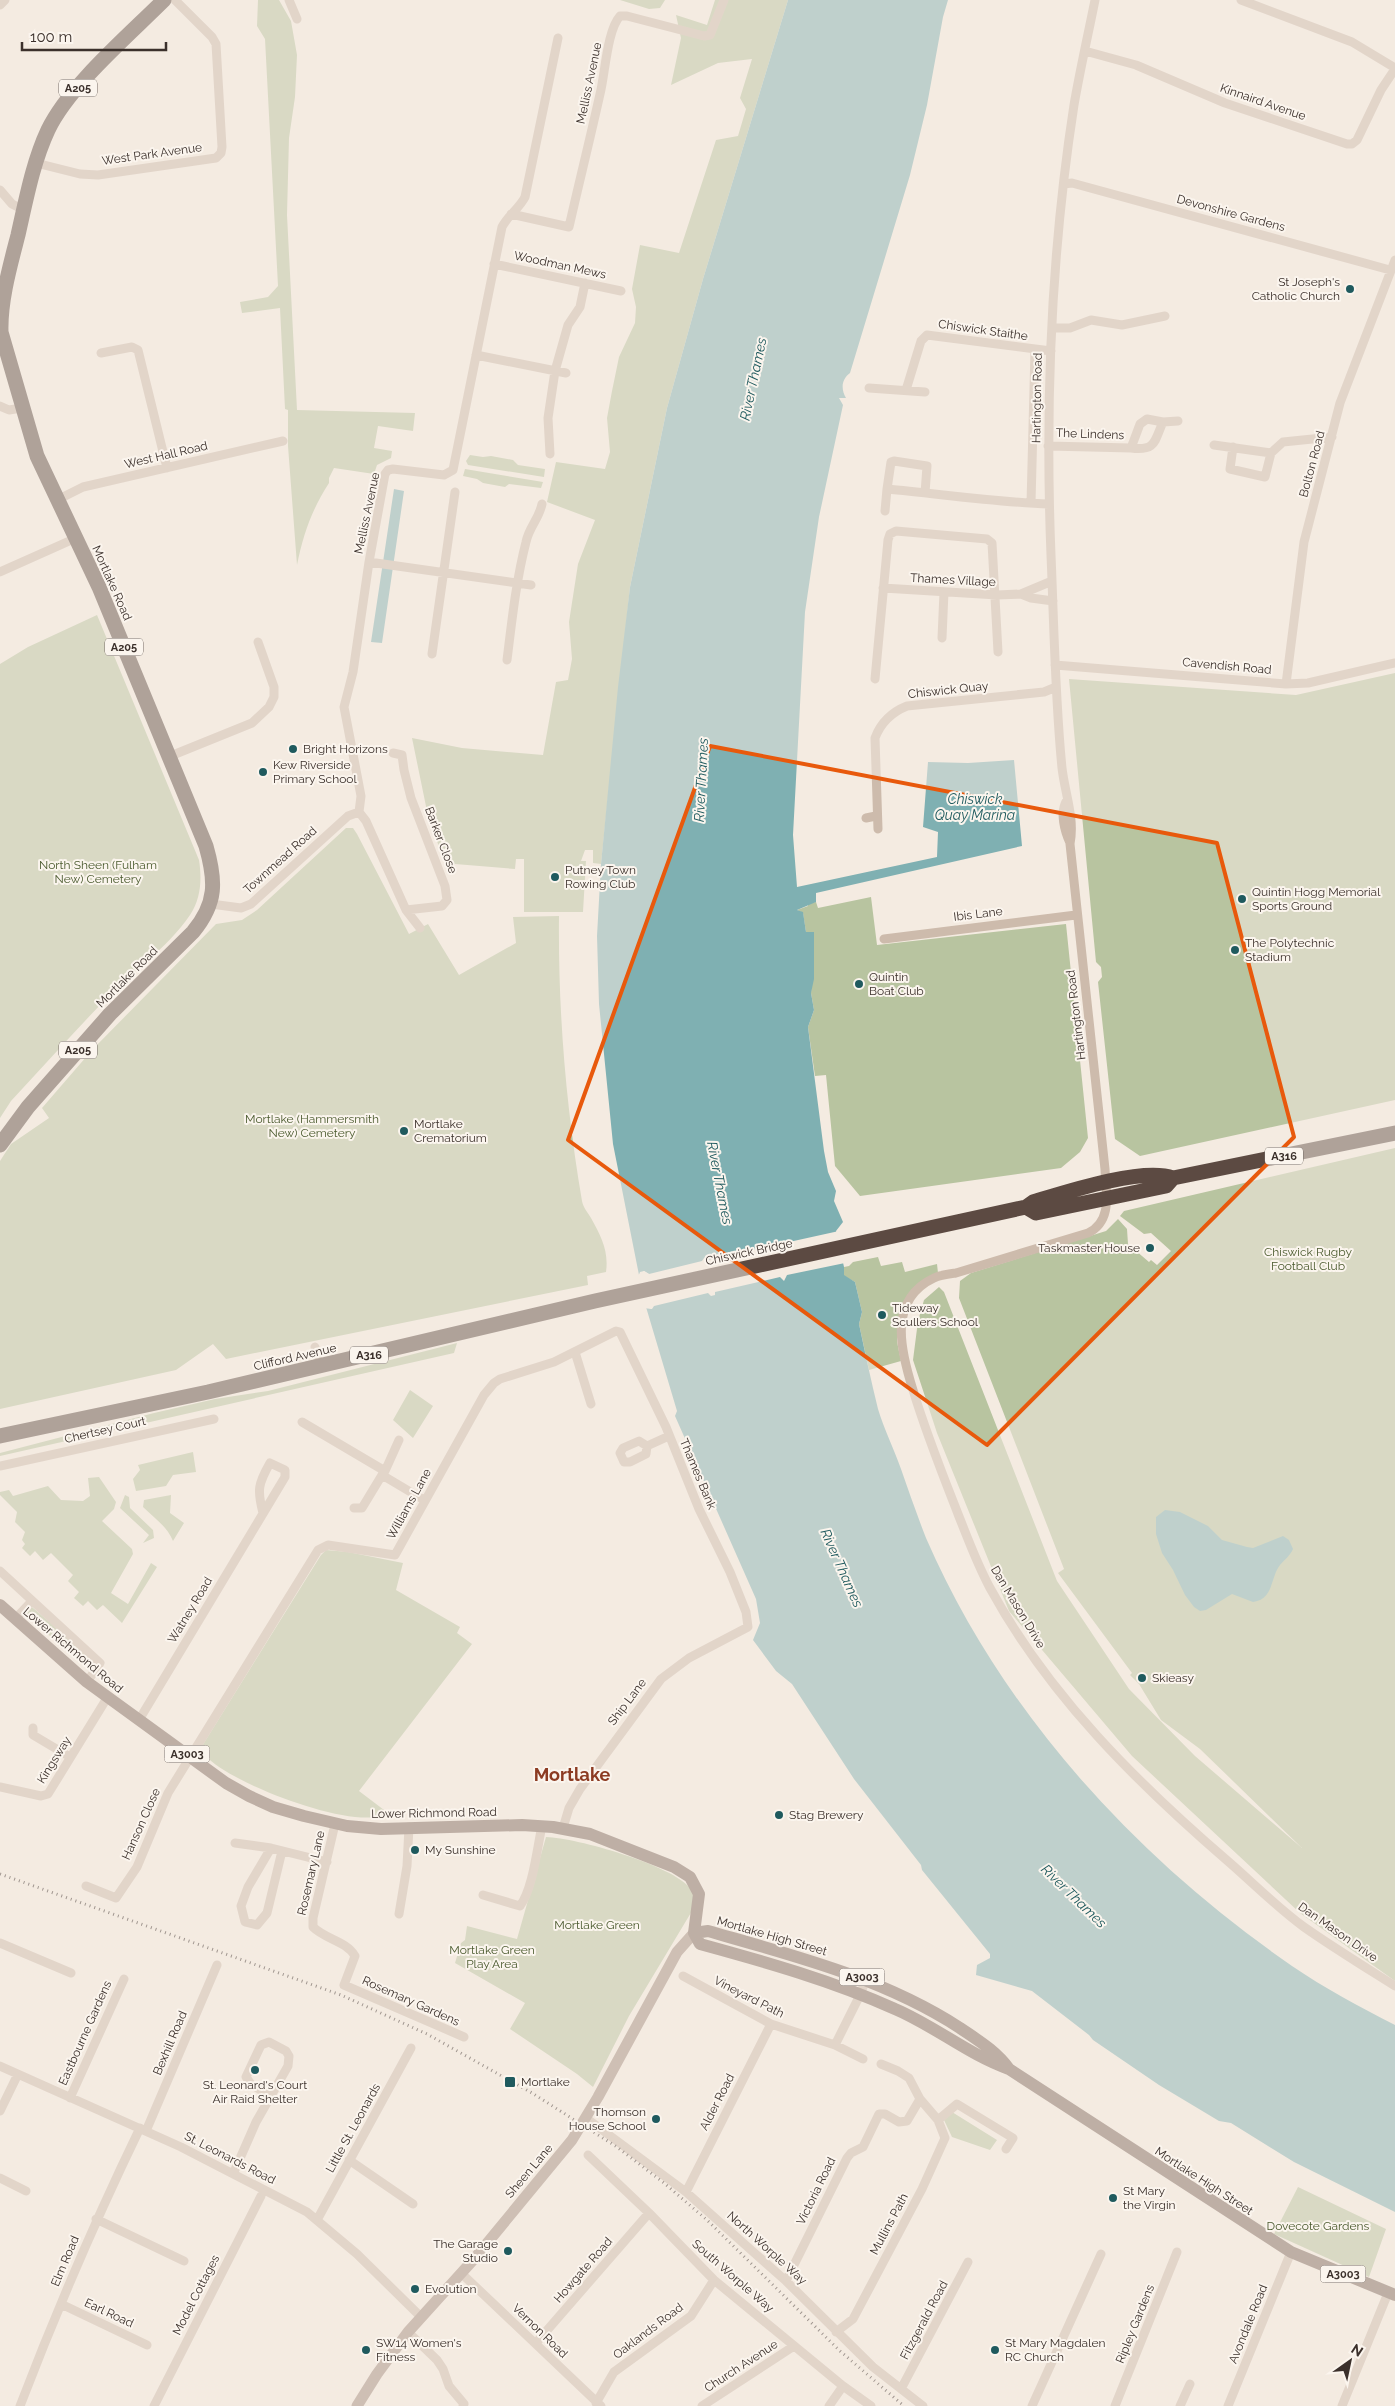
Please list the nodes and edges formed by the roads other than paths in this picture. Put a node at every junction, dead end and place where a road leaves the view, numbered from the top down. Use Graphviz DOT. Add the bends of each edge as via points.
graph roads {
  1 [pos="5,0"];
  2 [pos="164,0"];
  3 [pos="175,0"];
  4 [pos="289,0"];
  5 [pos="724,0"];
  6 [pos="1095,0"];
  7 [pos="1241,0"];
  8 [pos="0,5"];
  9 [pos="297,19"];
  10 [pos="558,38"];
  11 [pos="1085,50"];
  12 [pos="1395,68"];
  13 [pos="36,163"];
  14 [pos="1064,184"];
  15 [pos="0,190"];
  16 [pos="24,210"];
  17 [pos="511,214"];
  18 [pos="1395,260"];
  19 [pos="494,264"];
  20 [pos="1390,270"];
  21 [pos="586,283"];
  22 [pos="622,291"];
  23 [pos="1165,316"];
  24 [pos="1052,328"];
  25 [pos="1035,350"];
  26 [pos="1051,351"];
  27 [pos="102,353"];
  28 [pos="476,355"];
  29 [pos="555,371"];
  30 [pos="566,373"];
  31 [pos="869,388"];
  32 [pos="906,390"];
  33 [pos="926,392"];
  34 [pos="0,406"];
  35 [pos="22,408"];
  36 [pos="1178,421"];
  37 [pos="1163,422"];
  38 [pos="1332,437"];
  39 [pos="283,441"];
  40 [pos="1214,444"];
  41 [pos="1048,446"];
  42 [pos="1233,447"];
  43 [pos="1132,448"];
  44 [pos="1271,453"];
  45 [pos="550,454"];
  46 [pos="166,468"];
  47 [pos="887,489"];
  48 [pos="455,492"];
  49 [pos="925,493"];
  50 [pos="57,500"];
  51 [pos="1031,503"];
  52 [pos="542,504"];
  53 [pos="1049,504"];
  54 [pos="885,511"];
  55 [pos="76,538"];
  56 [pos="369,562"];
  57 [pos="0,572"];
  58 [pos="444,572"];
  59 [pos="1052,581"];
  60 [pos="516,583"];
  61 [pos="531,585"];
  62 [pos="883,588"];
  63 [pos="944,592"];
  64 [pos="1021,594"];
  65 [pos="997,596"];
  66 [pos="1053,601"];
  67 [pos="942,638"];
  68 [pos="258,642"];
  69 [pos="998,652"];
  70 [pos="432,654"];
  71 [pos="507,660"];
  72 [pos="1395,663"];
  73 [pos="1056,665"];
  74 [pos="874,679"];
  75 [pos="1286,684"];
  76 [pos="1056,687"];
  77 [pos="393,753"];
  78 [pos="168,757"];
  79 [pos="359,812"];
  80 [pos="876,816"];
  81 [pos="866,818"];
  82 [pos="878,829"];
  83 [pos="211,904"];
  84 [pos="406,910"];
  85 [pos="1076,915"];
  86 [pos="416,928"];
  87 [pos="884,939"];
  88 [pos="1395,1133"];
  89 [pos="0,1145"];
  90 [pos="1173,1178"];
  91 [pos="1106,1183"];
  92 [pos="1106,1199"];
  93 [pos="1026,1206"];
  94 [pos="595,1302"];
  95 [pos="620,1332"];
  96 [pos="315,1347"];
  97 [pos="575,1352"];
  98 [pos="320,1367"];
  99 [pos="591,1404"];
  100 [pos="214,1419"];
  101 [pos="302,1422"];
  102 [pos="0,1436"];
  103 [pos="669,1436"];
  104 [pos="399,1440"];
  105 [pos="647,1446"];
  106 [pos="0,1466"];
  107 [pos="383,1473"];
  108 [pos="424,1500"];
  109 [pos="354,1508"];
  110 [pos="263,1513"];
  111 [pos="0,1571"];
  112 [pos="32,1601"];
  113 [pos="0,1605"];
  114 [pos="15,1619"];
  115 [pos="748,1627"];
  116 [pos="87,1682"];
  117 [pos="107,1698"];
  118 [pos="139,1720"];
  119 [pos="34,1728"];
  120 [pos="70,1757"];
  121 [pos="191,1758"];
  122 [pos="0,1787"];
  123 [pos="335,1824"];
  124 [pos="542,1826"];
  125 [pos="409,1827"];
  126 [pos="563,1828"];
  127 [pos="235,1843"];
  128 [pos="271,1848"];
  129 [pos="282,1851"];
  130 [pos="327,1862"];
  131 [pos="86,1886"];
  132 [pos="483,1896"];
  133 [pos="399,1914"];
  134 [pos="694,1934"];
  135 [pos="0,1943"];
  136 [pos="354,1962"];
  137 [pos="217,1965"];
  138 [pos="71,1973"];
  139 [pos="683,1976"];
  140 [pos="124,1978"];
  141 [pos="866,1979"];
  142 [pos="1395,1986"];
  143 [pos="860,1995"];
  144 [pos="771,2024"];
  145 [pos="464,2037"];
  146 [pos="835,2045"];
  147 [pos="411,2048"];
  148 [pos="863,2059"];
  149 [pos="881,2064"];
  150 [pos="0,2066"];
  151 [pos="1009,2069"];
  152 [pos="18,2074"];
  153 [pos="270,2096"];
  154 [pos="70,2098"];
  155 [pos="920,2099"];
  156 [pos="0,2111"];
  157 [pos="586,2118"];
  158 [pos="938,2120"];
  159 [pos="143,2130"];
  160 [pos="1006,2149"];
  161 [pos="588,2155"];
  162 [pos="349,2160"];
  163 [pos="234,2172"];
  164 [pos="0,2178"];
  165 [pos="26,2191"];
  166 [pos="686,2192"];
  167 [pos="261,2196"];
  168 [pos="413,2204"];
  169 [pos="649,2214"];
  170 [pos="96,2219"];
  171 [pos="317,2220"];
  172 [pos="1177,2252"];
  173 [pos="1291,2252"];
  174 [pos="1100,2254"];
  175 [pos="184,2261"];
  176 [pos="968,2262"];
  177 [pos="461,2273"];
  178 [pos="714,2280"];
  179 [pos="786,2281"];
  180 [pos="1392,2294"];
  181 [pos="60,2304"];
  182 [pos="421,2317"];
  183 [pos="408,2332"];
  184 [pos="836,2332"];
  185 [pos="536,2343"];
  186 [pos="147,2345"];
  187 [pos="794,2346"];
  188 [pos="1190,2384"];
  189 [pos="843,2386"];
  190 [pos="901,2389"];
  191 [pos="599,2404"];
  192 [pos="465,2405"];
  193 [pos="20,2406"];
  194 [pos="154,2406"];
  195 [pos="357,2406"];
  196 [pos="702,2406"];
  197 [pos="829,2406"];
  198 [pos="870,2406"];
  199 [pos="923,2406"];
  200 [pos="1032,2406"];
  201 [pos="1115,2406"];
  202 [pos="1180,2406"];
  203 [pos="1228,2406"];
  204 [pos="1342,2406"];
  1 -- 8 [label="street"];
  2 -- 13 [label="highway, Mortlake Road / A205" via="70,97 49,129"];
  3 -- 13 [label="street, West Park Avenue" via="216,44 221,153 216,158 98,175"];
  4 -- 9 [label="street"];
  5 -- 17 [label="street, Melliss Avenue" via="710,35 627,16 616,20 569,227"];
  6 -- 11 [label="street, Hartington Road"];
  7 -- 12 [label="street" via="1352,42"];
  10 -- 17 [label="street, Melliss Avenue" via="525,197 521,206"];
  11 -- 12 [label="street, Kinnaird Avenue" via="1140,66 1225,103 1347,144 1357,140"];
  11 -- 14 [label="street, Hartington Road" via="1074,103"];
  13 -- 16 [label="highway, Mortlake Road / A205"];
  14 -- 20 [label="street, Devonshire Gardens" via="1072,182"];
  14 -- 24 [label="street, Hartington Road"];
  15 -- 16 [label="street" via="12,204"];
  16 -- 35 [label="highway, Mortlake Road / A205" via="0,323"];
  17 -- 19 [label="street, Melliss Avenue" via="502,227"];
  18 -- 20 [label="street, Bolton Road"];
  19 -- 21 [label="street, Woodman Mews"];
  19 -- 28 [label="street, Melliss Avenue"];
  20 -- 38 [label="street, Bolton Road" via="1346,386"];
  21 -- 22 [label="street, Woodman Mews"];
  21 -- 29 [label="street" via="580,307 568,325"];
  23 -- 24 [label="street" via="1122,324 1091,320 1070,328"];
  24 -- 26 [label="street, Hartington Road"];
  25 -- 26 [label="street, Chiswick Staithe"];
  25 -- 32 [label="street, Chiswick Staithe" via="927,335 921,341"];
  25 -- 51 [label="street, Chiswick Staithe"];
  26 -- 41 [label="street, Hartington Road"];
  27 -- 46 [label="street" via="132,347 138,350"];
  28 -- 29 [label="street"];
  28 -- 56 [label="street, Melliss Avenue" via="453,470 444,475 388,470"];
  29 -- 30 [label="street"];
  29 -- 45 [label="street" via="548,418"];
  31 -- 32 [label="street"];
  32 -- 33 [label="street"];
  34 -- 35 [label="street" via="9,410"];
  35 -- 50 [label="highway, Mortlake Road / A205" via="37,456"];
  36 -- 37 [label="street, The Lindens"];
  37 -- 43 [label="street, The Lindens" via="1150,448"];
  37 -- 43 [label="street, The Lindens" via="1143,420"];
  38 -- 44 [label="street" via="1283,442"];
  38 -- 75 [label="street, Bolton Road" via="1304,542"];
  39 -- 46 [label="street, West Hall Road"];
  40 -- 42 [label="street"];
  41 -- 43 [label="street, The Lindens"];
  41 -- 53 [label="street, Hartington Road"];
  42 -- 44 [label="street"];
  42 -- 44 [label="street" via="1230,469 1266,477"];
  46 -- 50 [label="street, West Hall Road" via="83,487"];
  47 -- 49 [label="street"];
  47 -- 49 [label="street" via="889,466 894,461 927,466"];
  47 -- 54 [label="street"];
  48 -- 58 [label="street"];
  49 -- 51 [label="street"];
  50 -- 55 [label="highway, Mortlake Road / A205"];
  51 -- 53 [label="street"];
  52 -- 60 [label="street" via="537,522 529,530"];
  53 -- 59 [label="street, Hartington Road"];
  55 -- 57 [label="street"];
  55 -- 78 [label="highway, Mortlake Road / A205"];
  56 -- 58 [label="street"];
  56 -- 79 [label="street, Melliss Avenue" via="353,672 344,707 361,796"];
  58 -- 60 [label="street"];
  58 -- 70 [label="street"];
  59 -- 64 [label="street, Thames Village"];
  59 -- 66 [label="street, Hartington Road"];
  60 -- 61 [label="street"];
  60 -- 71 [label="street"];
  62 -- 63 [label="street, Thames Village"];
  62 -- 65 [label="street" via="888,540 896,531 987,539 992,543"];
  62 -- 74 [label="street"];
  63 -- 65 [label="street, Thames Village"];
  63 -- 67 [label="street"];
  64 -- 65 [label="street, Thames Village"];
  64 -- 66 [label="street, Thames Village"];
  65 -- 69 [label="street"];
  66 -- 73 [label="street, Hartington Road"];
  68 -- 78 [label="street" via="274,687 269,707 252,723"];
  72 -- 75 [label="street, Cavendish Road" via="1308,683"];
  73 -- 75 [label="street, Cavendish Road"];
  73 -- 76 [label="street, Hartington Road"];
  76 -- 80 [label="street, Chiswick Quay" via="1044,692 908,706 894,712 882,724 875,738"];
  76 -- 85 [label="street, Hartington Road" via="1072,833 1070,844"];
  77 -- 84 [label="street, Barker Close" via="402,755 407,785 445,886 447,900 442,906"];
  78 -- 83 [label="highway, Mortlake Road / A205" via="206,846 212,867"];
  79 -- 83 [label="street, Townmead Road" via="348,816 251,904 241,908"];
  79 -- 84 [label="street"];
  80 -- 81 [label="street"];
  80 -- 82 [label="street, Chiswick Quay"];
  83 -- 89 [label="highway, Mortlake Road / A205" via="204,920 104,1021 28,1107"];
  84 -- 86 [label="street"];
  85 -- 87 [label="street, Ibis Lane"];
  85 -- 91 [label="street, Hartington Road"];
  88 -- 90 [label="highway, A316"];
  90 -- 91 [label="highway, A316" via="1162,1174"];
  90 -- 92 [label="highway, A316" via="1166,1186"];
  91 -- 92 [label="street, Hartington Road"];
  91 -- 93 [label="highway, A316"];
  92 -- 93 [label="highway, A316" via="1036,1213"];
  92 -- 142 [label="street, Dan Mason Drive" via="1104,1218 1094,1230 935,1277 916,1290 905,1310 900,1332 905,1366 927,1437 988,1586 1039,1665 1073,1709 1119,1760 1188,1827 1288,1914"];
  93 -- 94 [label="highway, Chiswick Bridge / A316"];
  94 -- 98 [label="highway, Clifford Avenue / A316"];
  95 -- 97 [label="street, Williams Lane" via="616,1331"];
  95 -- 103 [label="street, Thames Bank"];
  96 -- 98 [label="street"];
  97 -- 99 [label="street"];
  97 -- 108 [label="street, Williams Lane" via="554,1362 500,1378 494,1383"];
  98 -- 102 [label="highway, Clifford Avenue / A316"];
  100 -- 106 [label="street, Chertsey Court"];
  101 -- 107 [label="street"];
  103 -- 105 [label="street"];
  103 -- 115 [label="street, Thames Bank" via="699,1509 730,1572 746,1612"];
  104 -- 107 [label="street"];
  107 -- 108 [label="street"];
  107 -- 109 [label="street" via="362,1508"];
  108 -- 121 [label="street, Williams Lane" via="395,1556 328,1545 318,1550"];
  110 -- 110 [label="street, Watney Road" via="285,1477 285,1470 270,1463 260,1480 258,1495"];
  110 -- 118 [label="street, Watney Road"];
  111 -- 112 [label="street"];
  112 -- 114 [label="street"];
  112 -- 116 [label="street" via="100,1663"];
  113 -- 114 [label="main road, Lower Richmond Road / A3003"];
  114 -- 116 [label="main road, Lower Richmond Road / A3003"];
  115 -- 126 [label="street, Ship Lane" via="689,1658 661,1679 580,1789"];
  116 -- 117 [label="main road, Lower Richmond Road / A3003"];
  117 -- 118 [label="main road, Lower Richmond Road / A3003"];
  117 -- 120 [label="street, Kingsway"];
  118 -- 121 [label="main road, Lower Richmond Road / A3003"];
  119 -- 120 [label="street" via="33,1735"];
  120 -- 122 [label="street, Kingsway" via="48,1794 40,1796"];
  121 -- 123 [label="main road, Lower Richmond Road / A3003" via="226,1783 273,1807"];
  121 -- 131 [label="street, Hanson Close" via="168,1793 137,1867 116,1898"];
  123 -- 125 [label="main road, Lower Richmond Road / A3003" via="381,1829"];
  123 -- 130 [label="street, Rosemary Lane"];
  124 -- 125 [label="main road, Lower Richmond Road / A3003"];
  124 -- 126 [label="main road, Lower Richmond Road / A3003"];
  124 -- 132 [label="street" via="524,1902 520,1906"];
  125 -- 133 [label="street" via="408,1866"];
  126 -- 134 [label="main road, Lower Richmond Road / A3003" via="590,1834 674,1867 690,1877 699,1894"];
  127 -- 128 [label="street"];
  128 -- 129 [label="street"];
  128 -- 129 [label="street" via="248,1887 241,1906 245,1922 257,1925 267,1913"];
  129 -- 130 [label="street"];
  130 -- 136 [label="street, Rosemary Lane" via="313,1927 352,1951"];
  134 -- 141 [label="main road, Mortlake High Street / A3003" via="708,1931"];
  134 -- 143 [label="main road, Mortlake High Street / A3003" via="700,1944"];
  134 -- 157 [label="main road, Sheen Lane" via="677,1952"];
  135 -- 138 [label="street"];
  136 -- 145 [label="street, Rosemary Gardens" via="344,1985"];
  137 -- 159 [label="street, Bexhill Road"];
  139 -- 144 [label="street, Vineyard Path"];
  140 -- 154 [label="street, Eastbourne Gardens"];
  141 -- 143 [label="street"];
  141 -- 151 [label="main road, Mortlake High Street / A3003" via="946,2019 1000,2056"];
  143 -- 146 [label="street"];
  143 -- 151 [label="main road, Mortlake High Street / A3003" via="912,2016 992,2063"];
  144 -- 146 [label="street, Vineyard Path"];
  144 -- 166 [label="street, Alder Road"];
  146 -- 148 [label="street, Vineyard Path"];
  147 -- 162 [label="street, Little St. Leonards"];
  149 -- 155 [label="street" via="909,2078"];
  150 -- 152 [label="street, St. Leonards Road"];
  151 -- 173 [label="main road, Mortlake High Street / A3003"];
  152 -- 154 [label="street, St. Leonards Road"];
  152 -- 156 [label="street"];
  153 -- 153 [label="street" via="288,2066 290,2056 270,2042 261,2045 246,2077"];
  153 -- 163 [label="street"];
  154 -- 159 [label="street, St. Leonards Road"];
  155 -- 158 [label="street"];
  155 -- 179 [label="street, Victoria Road" via="907,2121 899,2122 879,2114 863,2147 847,2158"];
  157 -- 166 [label="street, North Worple Way"];
  157 -- 177 [label="main road, Sheen Lane"];
  158 -- 160 [label="street" via="957,2104 1013,2138"];
  158 -- 184 [label="street, Mullins Path" via="944,2138 922,2189 853,2319"];
  159 -- 163 [label="street, St. Leonards Road"];
  159 -- 170 [label="street, Elm Road"];
  161 -- 169 [label="street, South Worple Way"];
  162 -- 168 [label="street"];
  162 -- 171 [label="street, Little St. Leonards"];
  163 -- 171 [label="street, St. Leonards Road"];
  164 -- 165 [label="street"];
  166 -- 179 [label="street, North Worple Way"];
  167 -- 194 [label="street, Model Cottages"];
  169 -- 178 [label="street, South Worple Way"];
  169 -- 185 [label="street, Howgate Road"];
  170 -- 175 [label="street"];
  170 -- 181 [label="street, Elm Road"];
  171 -- 182 [label="street, St. Leonards Road"];
  172 -- 201 [label="street, Ripley Gardens"];
  173 -- 180 [label="main road, Mortlake High Street / A3003"];
  173 -- 203 [label="street, Avondale Road"];
  174 -- 200 [label="street"];
  176 -- 190 [label="street, Fitzgerald Road"];
  177 -- 182 [label="main road, Sheen Lane"];
  177 -- 185 [label="street, Vernon Road"];
  178 -- 187 [label="street, South Worple Way"];
  178 -- 191 [label="street, Oaklands Road" via="691,2316 614,2372"];
  179 -- 184 [label="street, North Worple Way"];
  180 -- 204 [label="street"];
  181 -- 186 [label="street, Earl Road"];
  181 -- 193 [label="street, Elm Road"];
  182 -- 183 [label="main road, Sheen Lane"];
  183 -- 192 [label="street" via="437,2360 450,2386"];
  183 -- 195 [label="main road, Sheen Lane"];
  184 -- 190 [label="street, North Worple Way"];
  185 -- 191 [label="street, Vernon Road"];
  187 -- 189 [label="street, South Worple Way"];
  187 -- 196 [label="street, Church Avenue"];
  188 -- 202 [label="street"];
  189 -- 197 [label="street"];
  189 -- 198 [label="street, South Worple Way"];
  190 -- 199 [label="street, North Worple Way"];
}
